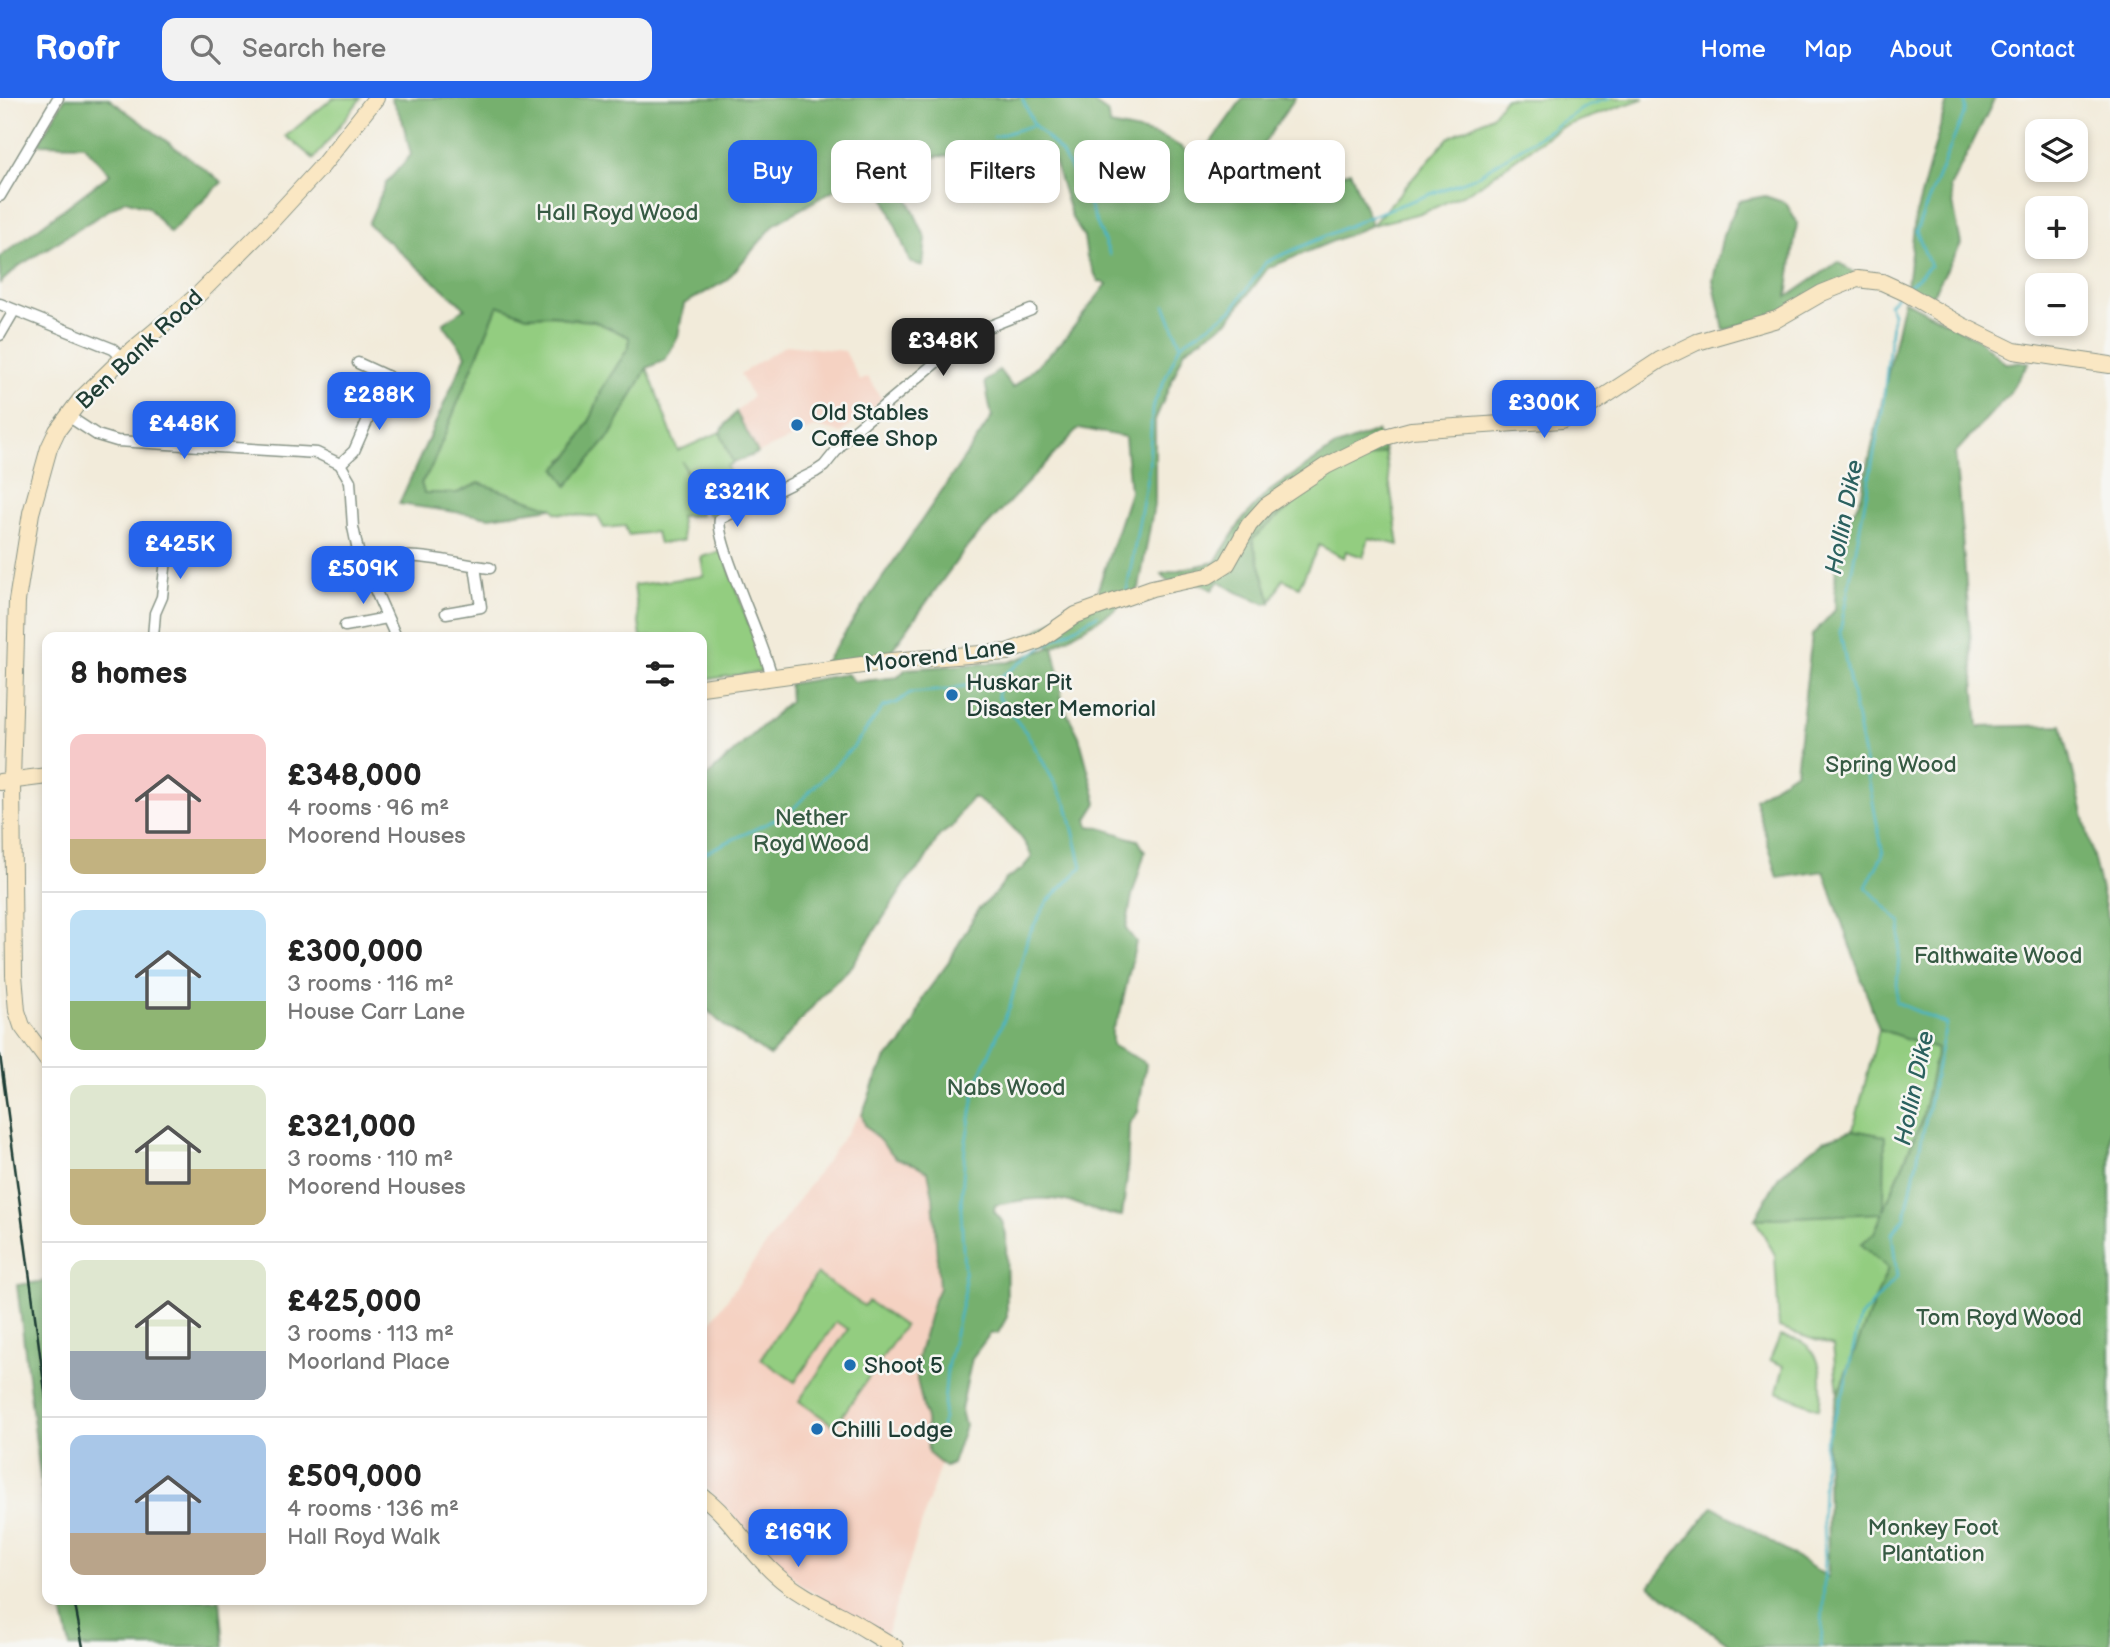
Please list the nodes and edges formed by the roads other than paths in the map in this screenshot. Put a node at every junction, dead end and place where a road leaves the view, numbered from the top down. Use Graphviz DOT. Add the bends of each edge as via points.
graph roads {
  1 [pos="58,98"];
  2 [pos="376,98"];
  3 [pos="0,196"];
  4 [pos="0,304"];
  5 [pos="1031,310"];
  6 [pos="14,311"];
  7 [pos="0,335"];
  8 [pos="122,358"];
  9 [pos="2110,365"];
  10 [pos="362,368"];
  11 [pos="68,416"];
  12 [pos="340,464"];
  13 [pos="150,539"];
  14 [pos="475,566"];
  15 [pos="365,568"];
  16 [pos="490,568"];
  17 [pos="446,613"];
  18 [pos="387,618"];
  19 [pos="345,626"];
  20 [pos="153,632"];
  21 [pos="394,632"];
  22 [pos="772,678"];
  23 [pos="707,686"];
  24 [pos="42,777"];
  25 [pos="6,781"];
  26 [pos="42,1053"];
  27 [pos="707,1500"];
  28 [pos="895,1647"];
  1 -- 3 [label="street"];
  2 -- 8 [label="street, Ben Bank Road" via="257,237 197,296"];
  4 -- 6 [label="street"];
  5 -- 22 [label="street" via="970,334 849,435 824,466 720,519 726,550"];
  6 -- 7 [label="street"];
  6 -- 8 [label="street" via="113,349"];
  8 -- 11 [label="street, Ben Bank Road"];
  9 -- 22 [label="street, Moorend Lane" via="2014,351 1882,282 1857,279 1777,319 1697,342 1562,420 1410,430 1385,437 1326,466 1266,506 1249,524 1227,564 1208,576 1152,588 1076,615 1038,641 1007,652 891,661"];
  10 -- 12 [label="street" via="391,378 354,451"];
  11 -- 12 [label="street" via="97,435 117,441 317,453"];
  11 -- 25 [label="street, Ben Bank Road" via="46,458 22,562"];
  12 -- 15 [label="street" via="350,481 355,538"];
  13 -- 20 [label="street" via="173,541"];
  14 -- 15 [label="street" via="405,557"];
  14 -- 16 [label="street"];
  14 -- 17 [label="street" via="481,607"];
  15 -- 18 [label="street"];
  18 -- 19 [label="street"];
  18 -- 21 [label="street"];
  22 -- 23 [label="street, Moorend Lane"];
  24 -- 25 [label="street"];
  25 -- 26 [label="street, Ben Bank Road" via="17,1011"];
  27 -- 28 [label="street" via="790,1586"];
}
